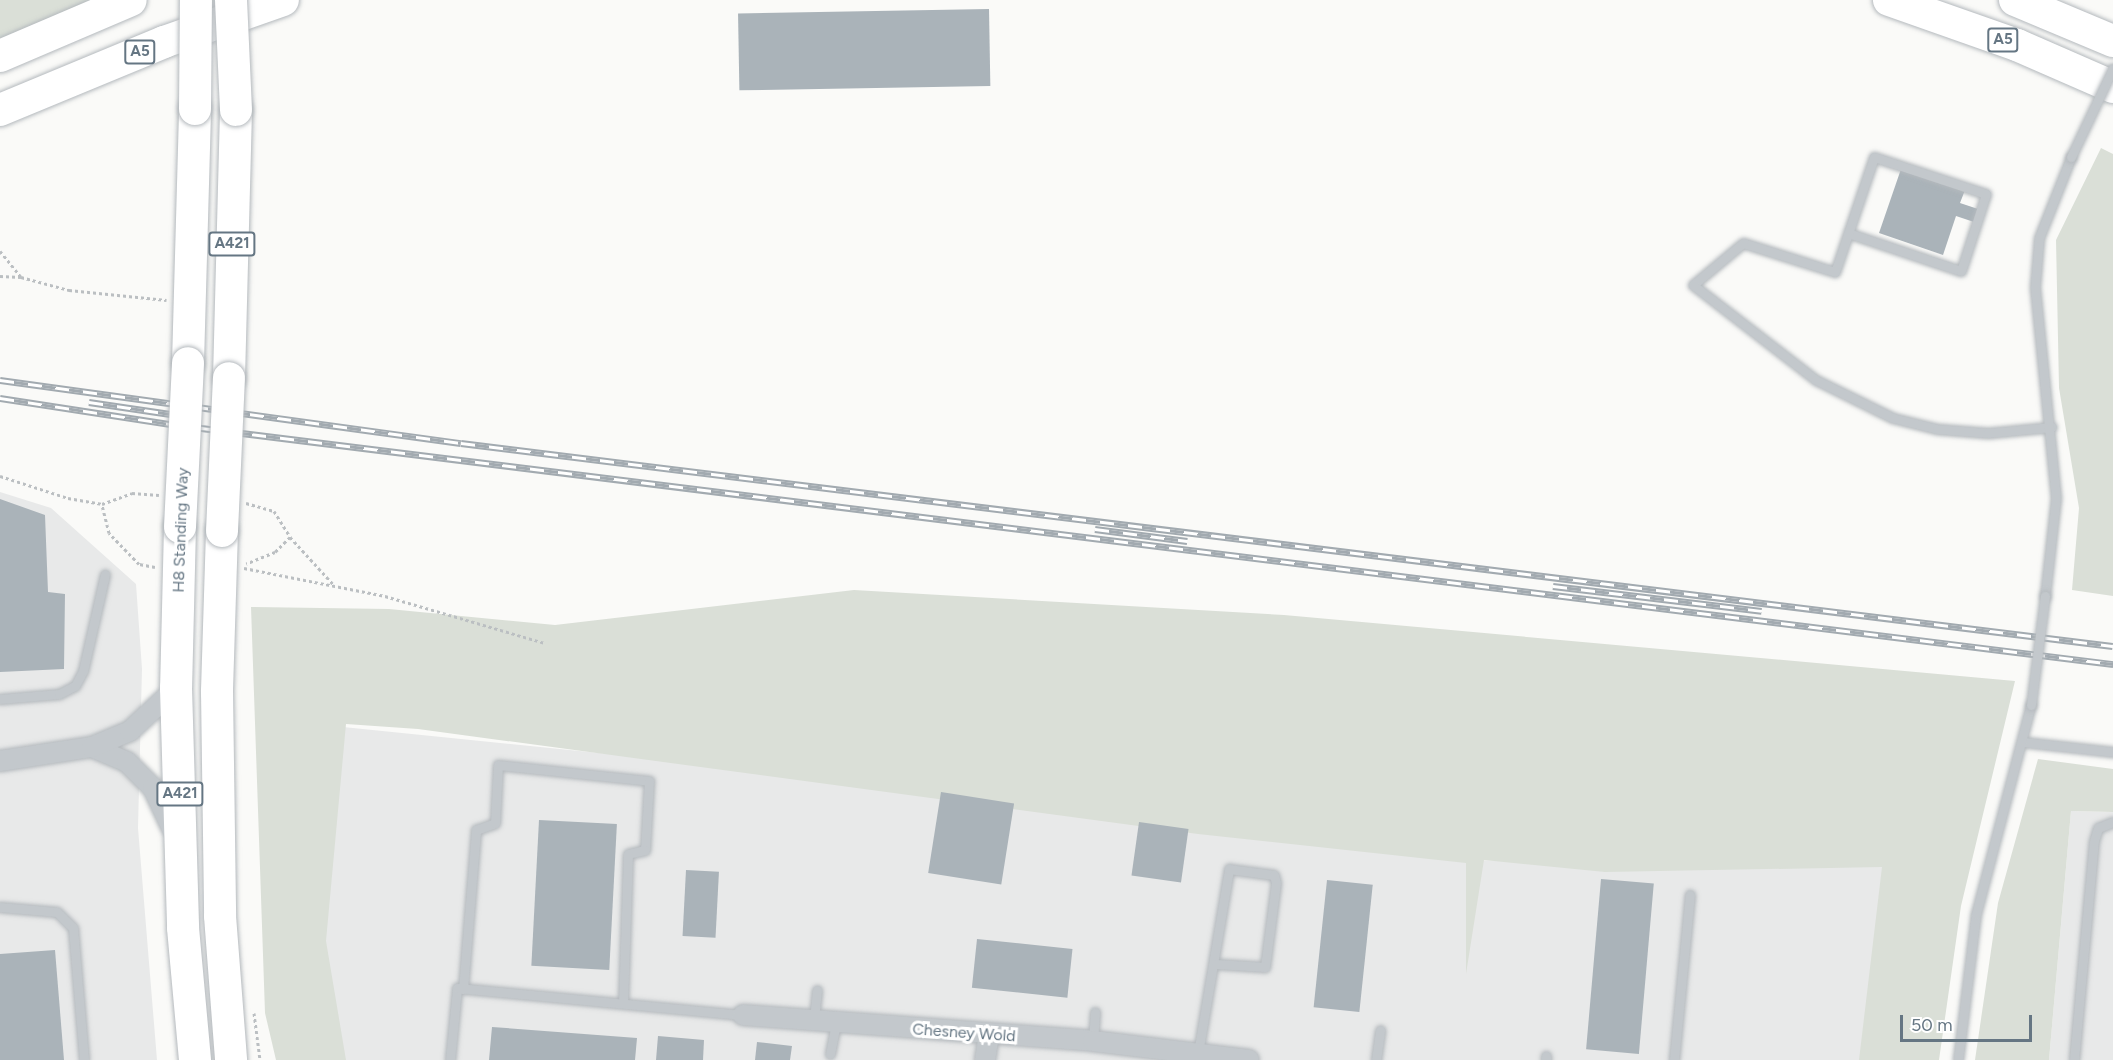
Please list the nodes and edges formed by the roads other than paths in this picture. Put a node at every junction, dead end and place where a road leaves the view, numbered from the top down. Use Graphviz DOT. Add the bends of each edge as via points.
graph roads {
  1 [pos="131,0"];
  2 [pos="195,0"];
  3 [pos="231,0"];
  4 [pos="283,0"];
  5 [pos="1889,0"];
  6 [pos="2014,0"];
  7 [pos="2113,41"];
  8 [pos="0,56"];
  9 [pos="2113,68"];
  10 [pos="2113,87"];
  11 [pos="0,110"];
  12 [pos="1848,233"];
  13 [pos="2052,427"];
  14 [pos="105,574"];
  15 [pos="176,688"];
  16 [pos="0,699"];
  17 [pos="2023,742"];
  18 [pos="92,747"];
  19 [pos="2113,752"];
  20 [pos="0,760"];
  21 [pos="2113,822"];
  22 [pos="182,847"];
  23 [pos="1690,895"];
  24 [pos="0,908"];
  25 [pos="1216,964"];
  26 [pos="463,989"];
  27 [pos="818,990"];
  28 [pos="622,1003"];
  29 [pos="1095,1012"];
  30 [pos="743,1015"];
  31 [pos="814,1018"];
  32 [pos="836,1022"];
  33 [pos="1380,1030"];
  34 [pos="989,1036"];
  35 [pos="1092,1041"];
  36 [pos="1198,1053"];
  37 [pos="830,1054"];
  38 [pos="1146,1054"];
  39 [pos="84,1060"];
  40 [pos="195,1060"];
  41 [pos="231,1060"];
  42 [pos="450,1060"];
  43 [pos="985,1060"];
  44 [pos="1249,1060"];
  45 [pos="1376,1060"];
  46 [pos="1674,1060"];
  47 [pos="1958,1060"];
  48 [pos="2074,1060"];
  1 -- 8 [label="highway"];
  2 -- 15 [label="highway, H8 Standing Way / A421, bridge" via="188,363"];
  3 -- 41 [label="highway, A421, bridge" via="236,110 217,692 220,915"];
  4 -- 11 [label="highway, A5" via="164,42"];
  5 -- 10 [label="highway, A5" via="2017,45"];
  6 -- 7 [label="highway, A5"];
  9 -- 13 [label="lane, bridge" via="2039,238 2035,288"];
  12 -- 12 [label="lane" via="1874,157 1986,194 1960,271"];
  12 -- 13 [label="lane" via="1835,272 1743,243 1693,285 1816,380 1893,418 1937,429 1988,433"];
  13 -- 17 [label="lane, bridge" via="2056,498"];
  14 -- 16 [label="lane" via="75,686 58,694"];
  15 -- 18 [label="street" via="130,731"];
  15 -- 22 [label="highway, H8 Standing Way / A421"];
  17 -- 19 [label="lane"];
  17 -- 47 [label="lane" via="1976,914"];
  18 -- 20 [label="street"];
  18 -- 22 [label="street" via="127,762 153,788"];
  21 -- 48 [label="lane" via="2098,828 2094,841"];
  22 -- 40 [label="highway, H8 Standing Way / A421" via="183,928"];
  23 -- 46 [label="lane"];
  24 -- 39 [label="lane" via="57,912 73,928"];
  25 -- 25 [label="lane" via="1229,869 1274,875 1265,967"];
  25 -- 36 [label="lane" via="1202,1014"];
  26 -- 28 [label="lane"];
  26 -- 28 [label="lane" via="476,830 495,823 498,765 649,781 645,850 628,854"];
  26 -- 42 [label="lane" via="457,988"];
  27 -- 31 [label="lane"];
  28 -- 30 [label="lane"];
  29 -- 35 [label="lane"];
  30 -- 31 [label="street, Chesney Wold"];
  31 -- 32 [label="street, Chesney Wold"];
  32 -- 34 [label="street, Chesney Wold"];
  32 -- 37 [label="lane"];
  33 -- 45 [label="lane"];
  34 -- 35 [label="street, Chesney Wold"];
  34 -- 43 [label="street"];
  35 -- 38 [label="street, Chesney Wold"];
  36 -- 38 [label="street, Chesney Wold"];
  36 -- 44 [label="street, Chesney Wold"];
}
